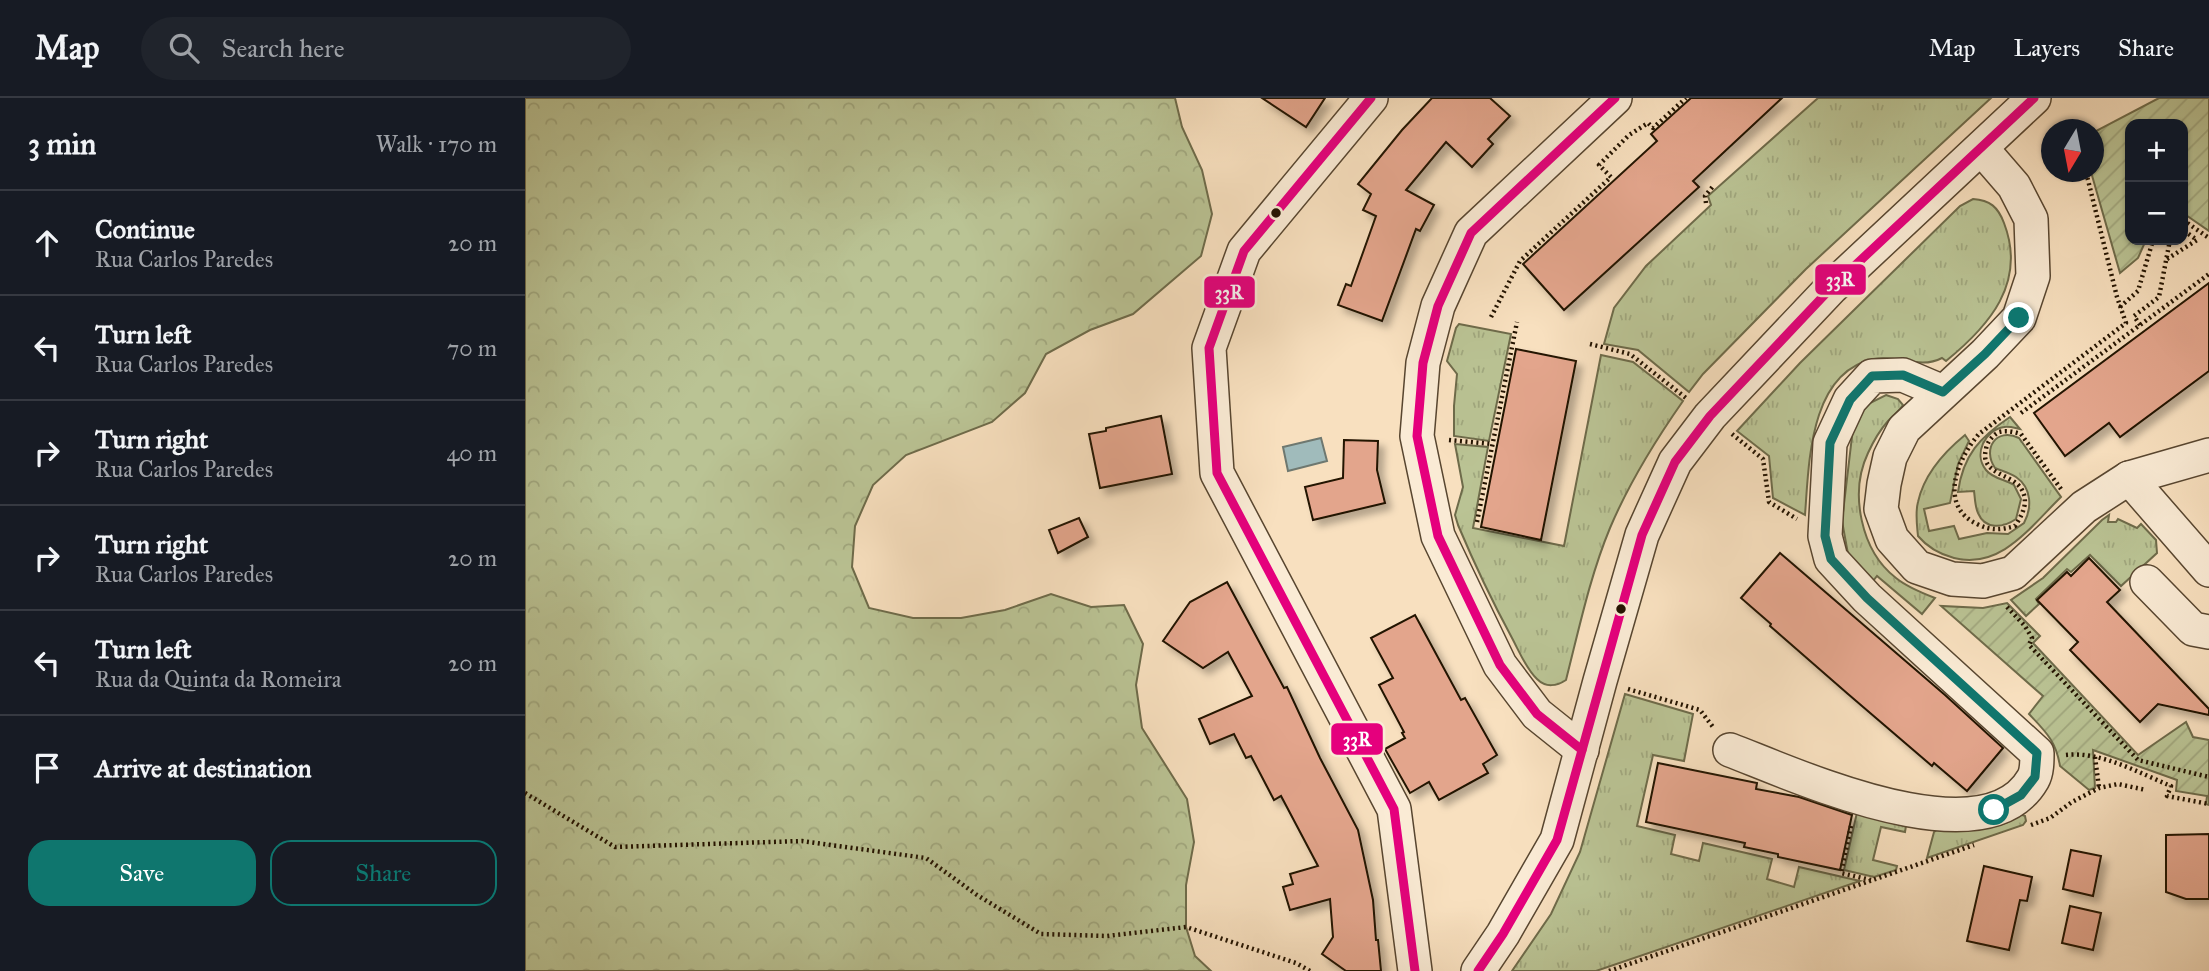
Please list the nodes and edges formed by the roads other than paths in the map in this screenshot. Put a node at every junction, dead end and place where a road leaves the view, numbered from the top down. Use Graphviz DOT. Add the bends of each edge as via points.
graph roads {
  1 [pos="1371,98"];
  2 [pos="1615,98"];
  3 [pos="2034,98"];
  4 [pos="1982,149"];
  5 [pos="1943,392"];
  6 [pos="2209,455"];
  7 [pos="2129,478"];
  8 [pos="2209,570"];
  9 [pos="2147,582"];
  10 [pos="2209,632"];
  11 [pos="1582,750"];
  12 [pos="1730,750"];
  13 [pos="1415,971"];
  14 [pos="1478,971"];
  1 -- 13 [label="street" via="1244,251 1209,348 1217,473 1394,808"];
  2 -- 11 [label="street" via="1471,233 1438,306 1423,363 1416,436 1438,536 1500,665 1537,714"];
  3 -- 4 [label="street"];
  4 -- 5 [label="street" via="2014,186 2031,219 2033,276 2019,318"];
  4 -- 11 [label="street" via="1832,288 1710,416 1675,461 1643,536"];
  5 -- 7 [label="street" via="1904,429 1890,457 1884,484 1881,509 1892,539 1917,567 1952,579 1983,581 2014,573 2084,507"];
  5 -- 12 [label="street" via="1903,375 1872,376 1850,400 1830,443 1825,536 1831,559 1867,598 2037,753 2035,777 2021,795 1994,810 1953,816 1858,797"];
  6 -- 7 [label="street"];
  7 -- 8 [label="street"];
  9 -- 10 [label="street" via="2193,629"];
  11 -- 14 [label="street" via="1557,840"];
}
